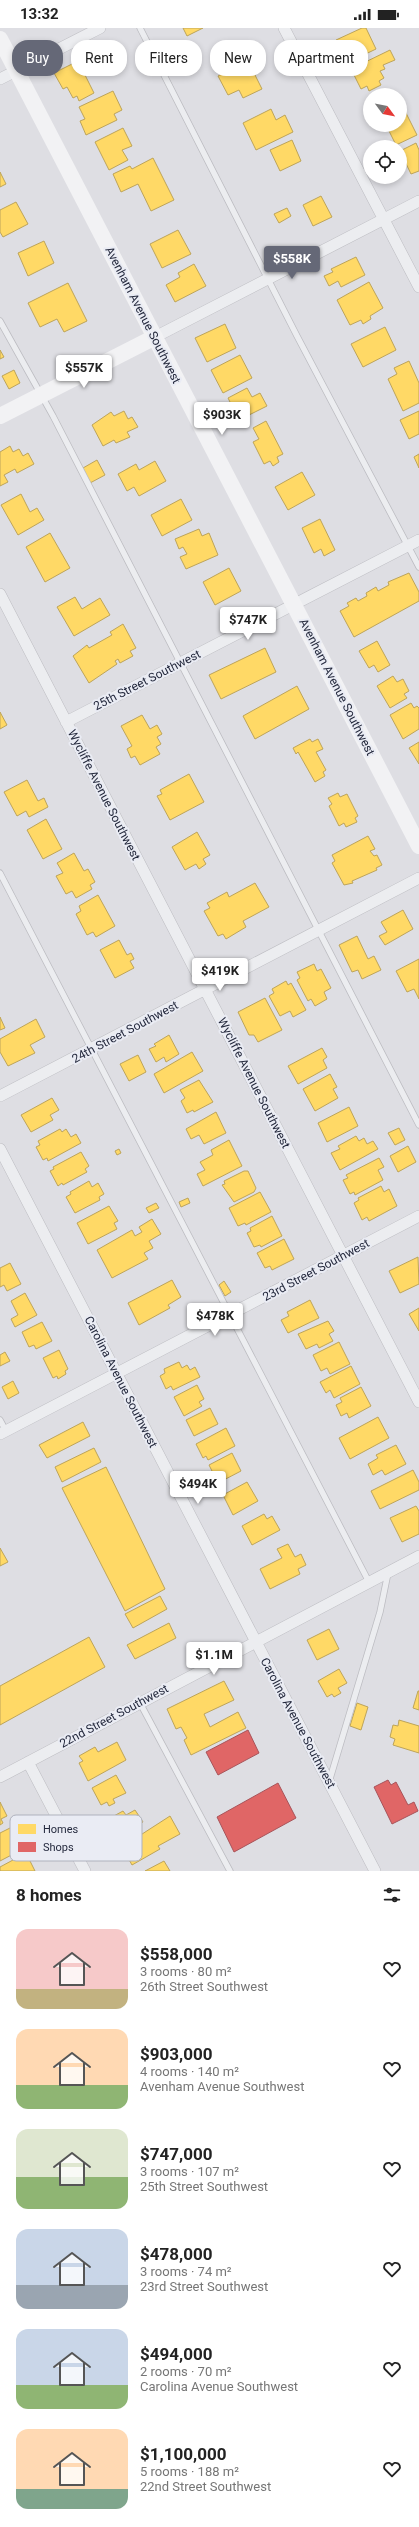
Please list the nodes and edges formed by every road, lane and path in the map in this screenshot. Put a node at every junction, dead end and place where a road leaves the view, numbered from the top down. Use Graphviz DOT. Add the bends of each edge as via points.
graph roads {
  1 [pos="100,28"];
  2 [pos="140,28"];
  3 [pos="284,28"];
  4 [pos="0,39"];
  5 [pos="63,47"];
  6 [pos="12,62"];
  7 [pos="12,73"];
  8 [pos="20,76"];
  9 [pos="0,79"];
  10 [pos="419,201"];
  11 [pos="384,219"];
  12 [pos="269,279"];
  13 [pos="419,287"];
  14 [pos="0,321"];
  15 [pos="155,337"];
  16 [pos="41,395"];
  17 [pos="0,416"];
  18 [pos="419,540"];
  19 [pos="407,546"];
  20 [pos="419,567"];
  21 [pos="0,594"];
  22 [pos="294,604"];
  23 [pos="180,663"];
  24 [pos="66,722"];
  25 [pos="419,846"];
  26 [pos="0,873"];
  27 [pos="419,878"];
  28 [pos="319,930"];
  29 [pos="206,990"];
  30 [pos="92,1049"];
  31 [pos="0,1096"];
  32 [pos="419,1125"];
  33 [pos="0,1149"];
  34 [pos="419,1216"];
  35 [pos="343,1256"];
  36 [pos="230,1316"];
  37 [pos="117,1375"];
  38 [pos="419,1402"];
  39 [pos="0,1420"];
  40 [pos="3,1433"];
  41 [pos="419,1556"];
  42 [pos="388,1572"];
  43 [pos="370,1582"];
  44 [pos="255,1641"];
  45 [pos="140,1703"];
  46 [pos="28,1762"];
  47 [pos="0,1776"];
  48 [pos="329,1782"];
  49 [pos="56,1815"];
  50 [pos="80,1861"];
  51 [pos="85,1871"];
  52 [pos="230,1871"];
  53 [pos="375,1871"];
  1 -- 5 [label="street"];
  2 -- 12 [label="lane"];
  3 -- 11 [label="street"];
  4 -- 6 [label="street, Avenham Avenue Southwest"];
  7 -- 9 [label="street"];
  8 -- 15 [label="street, Avenham Avenue Southwest"];
  10 -- 11 [label="street"];
  11 -- 12 [label="street"];
  11 -- 13 [label="street"];
  12 -- 15 [label="street"];
  12 -- 19 [label="lane"];
  14 -- 16 [label="lane"];
  15 -- 16 [label="street"];
  15 -- 22 [label="street, Avenham Avenue Southwest"];
  16 -- 17 [label="street"];
  16 -- 23 [label="lane"];
  18 -- 19 [label="street, 25th Street Southwest"];
  19 -- 20 [label="lane"];
  19 -- 22 [label="street, 25th Street Southwest"];
  21 -- 24 [label="street, Wycliffe Avenue Southwest"];
  22 -- 23 [label="street, 25th Street Southwest"];
  22 -- 25 [label="street, Avenham Avenue Southwest"];
  23 -- 24 [label="street, 25th Street Southwest"];
  23 -- 28 [label="lane"];
  24 -- 29 [label="street, Wycliffe Avenue Southwest"];
  26 -- 30 [label="lane"];
  27 -- 28 [label="street, 24th Street Southwest"];
  28 -- 29 [label="street, 24th Street Southwest"];
  28 -- 32 [label="lane"];
  29 -- 30 [label="street, 24th Street Southwest"];
  29 -- 35 [label="street, Wycliffe Avenue Southwest"];
  30 -- 31 [label="street, 24th Street Southwest"];
  30 -- 36 [label="lane"];
  33 -- 37 [label="street, Carolina Avenue Southwest"];
  34 -- 35 [label="street, 23rd Street Southwest"];
  35 -- 36 [label="street, 23rd Street Southwest"];
  35 -- 38 [label="street, Wycliffe Avenue Southwest"];
  36 -- 37 [label="street, 23rd Street Southwest"];
  36 -- 43 [label="lane"];
  37 -- 40 [label="street, 23rd Street Southwest"];
  37 -- 44 [label="street, Carolina Avenue Southwest"];
  39 -- 40 [label="lane"];
  41 -- 42 [label="street, 22nd Street Southwest"];
  42 -- 43 [label="street, 22nd Street Southwest"];
  42 -- 48 [label="lane" via="380,1612"];
  43 -- 44 [label="street, 22nd Street Southwest"];
  44 -- 45 [label="street, 22nd Street Southwest"];
  44 -- 48 [label="street, Carolina Avenue Southwest"];
  45 -- 46 [label="street, 22nd Street Southwest"];
  45 -- 52 [label="lane"];
  46 -- 47 [label="street, 22nd Street Southwest"];
  46 -- 49 [label="street"];
  48 -- 53 [label="street, Carolina Avenue Southwest"];
  50 -- 51 [label="street"];
}
